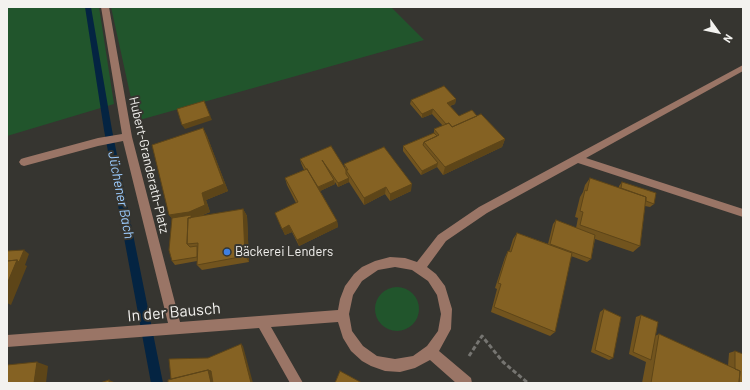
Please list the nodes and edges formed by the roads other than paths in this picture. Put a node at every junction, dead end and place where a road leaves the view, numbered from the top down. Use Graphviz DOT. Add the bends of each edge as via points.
graph roads {
  1 [pos="105,7"];
  2 [pos="743,68"];
  3 [pos="122,138"];
  4 [pos="578,159"];
  5 [pos="24,162"];
  6 [pos="743,213"];
  7 [pos="419,268"];
  8 [pos="343,316"];
  9 [pos="261,321"];
  10 [pos="171,328"];
  11 [pos="7,341"];
  12 [pos="432,352"];
  13 [pos="461,379"];
  14 [pos="297,383"];
  1 -- 3 [label="street, Hubert-Granderath-Platz"];
  2 -- 4 [label="street"];
  3 -- 5 [label="street"];
  3 -- 10 [label="street, Hubert-Granderath-Platz"];
  4 -- 6 [label="street"];
  4 -- 7 [label="street" via="462,223 442,238"];
  7 -- 8 [label="street" via="402,262 386,262 370,267 358,276 348,289"];
  7 -- 12 [label="street" via="438,284 447,309 446,325 441,339"];
  8 -- 9 [label="street, In der Bausch"];
  8 -- 12 [label="street" via="350,339 362,354 379,363 397,365 416,362"];
  9 -- 10 [label="street, In der Bausch"];
  9 -- 14 [label="street"];
  10 -- 11 [label="street, In der Bausch"];
  12 -- 13 [label="street"];
}
